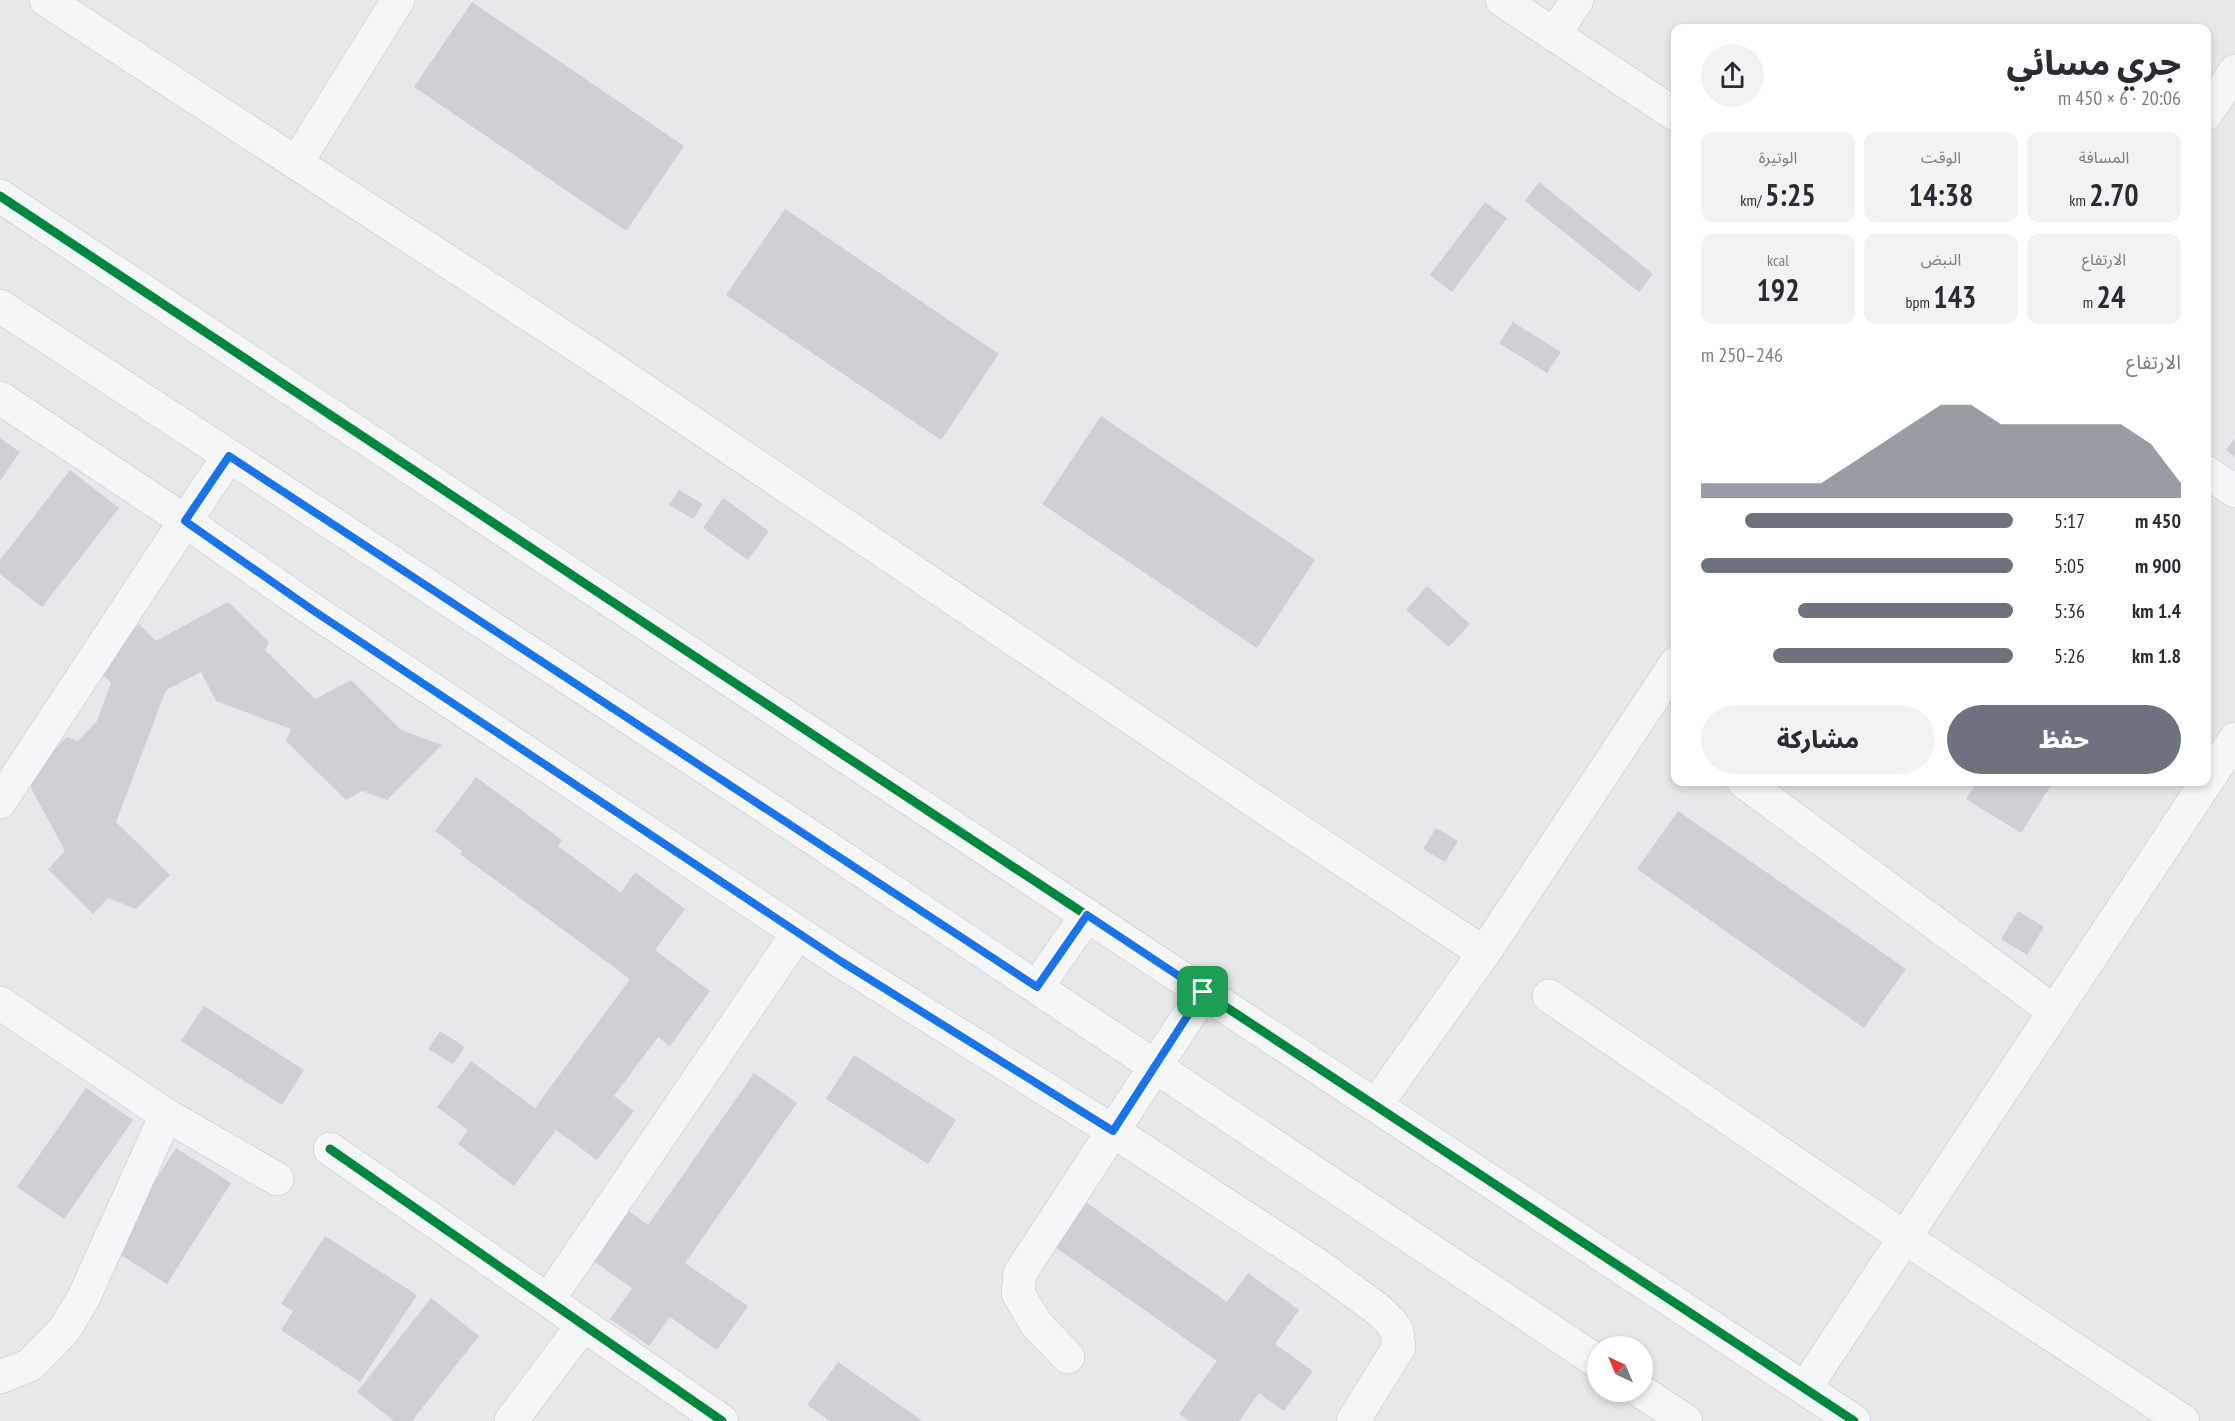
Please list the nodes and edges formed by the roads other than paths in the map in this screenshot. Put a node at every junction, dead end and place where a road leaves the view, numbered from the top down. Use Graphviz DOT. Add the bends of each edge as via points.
graph roads {
  1 [pos="46,0"];
  2 [pos="398,0"];
  3 [pos="1502,0"];
  4 [pos="1577,0"];
  5 [pos="1554,35"];
  6 [pos="2235,70"];
  7 [pos="2211,106"];
  8 [pos="1671,112"];
  9 [pos="297,162"];
  10 [pos="0,196"];
  11 [pos="0,306"];
  12 [pos="0,398"];
  13 [pos="229,456"];
  14 [pos="2211,475"];
  15 [pos="2235,491"];
  16 [pos="185,521"];
  17 [pos="1671,671"];
  18 [pos="2235,739"];
  19 [pos="2211,775"];
  20 [pos="1757,786"];
  21 [pos="2204,786"];
  22 [pos="0,802"];
  23 [pos="1087,915"];
  24 [pos="798,933"];
  25 [pos="1484,952"];
  26 [pos="1037,987"];
  27 [pos="1203,992"];
  28 [pos="1549,996"];
  29 [pos="0,1003"];
  30 [pos="2055,1012"];
  31 [pos="1155,1065"];
  32 [pos="1376,1106"];
  33 [pos="166,1115"];
  34 [pos="1113,1131"];
  35 [pos="330,1149"];
  36 [pos="277,1179"];
  37 [pos="1905,1238"];
  38 [pos="548,1300"];
  39 [pos="583,1325"];
  40 [pos="1587,1355"];
  41 [pos="1068,1357"];
  42 [pos="0,1377"];
  43 [pos="1805,1388"];
  44 [pos="1653,1399"];
  45 [pos="511,1421"];
  46 [pos="722,1421"];
  47 [pos="1353,1421"];
  48 [pos="1686,1421"];
  49 [pos="1854,1421"];
  50 [pos="2183,1421"];
  1 -- 9 [label="street"];
  2 -- 9 [label="street"];
  3 -- 5 [label="street"];
  4 -- 5 [label="street"];
  5 -- 8 [label="street"];
  6 -- 7 [label="street"];
  9 -- 25 [label="street"];
  10 -- 23 [label="street"];
  11 -- 13 [label="street"];
  12 -- 16 [label="street"];
  13 -- 16 [label="street"];
  13 -- 26 [label="street"];
  14 -- 15 [label="street"];
  16 -- 22 [label="street"];
  16 -- 24 [label="street"];
  17 -- 25 [label="street"];
  18 -- 19 [label="street"];
  20 -- 30 [label="street"];
  21 -- 30 [label="street"];
  23 -- 26 [label="street"];
  23 -- 27 [label="street"];
  24 -- 34 [label="street"];
  24 -- 38 [label="street"];
  25 -- 32 [label="street"];
  26 -- 31 [label="street"];
  27 -- 31 [label="street"];
  27 -- 32 [label="street"];
  28 -- 37 [label="street"];
  29 -- 33 [label="street"];
  30 -- 37 [label="street"];
  31 -- 34 [label="street"];
  31 -- 40 [label="street"];
  32 -- 43 [label="street"];
  33 -- 36 [label="street"];
  33 -- 42 [label="street" via="84,1297 65,1329 30,1365"];
  34 -- 41 [label="street" via="1020,1273 1018,1293 1036,1324"];
  34 -- 47 [label="street" via="1318,1266 1390,1321 1397,1331 1399,1347"];
  35 -- 38 [label="street"];
  37 -- 43 [label="street"];
  37 -- 50 [label="street"];
  38 -- 39 [label="street"];
  39 -- 45 [label="street"];
  39 -- 46 [label="street"];
  43 -- 49 [label="street"];
  44 -- 48 [label="street"];
}
